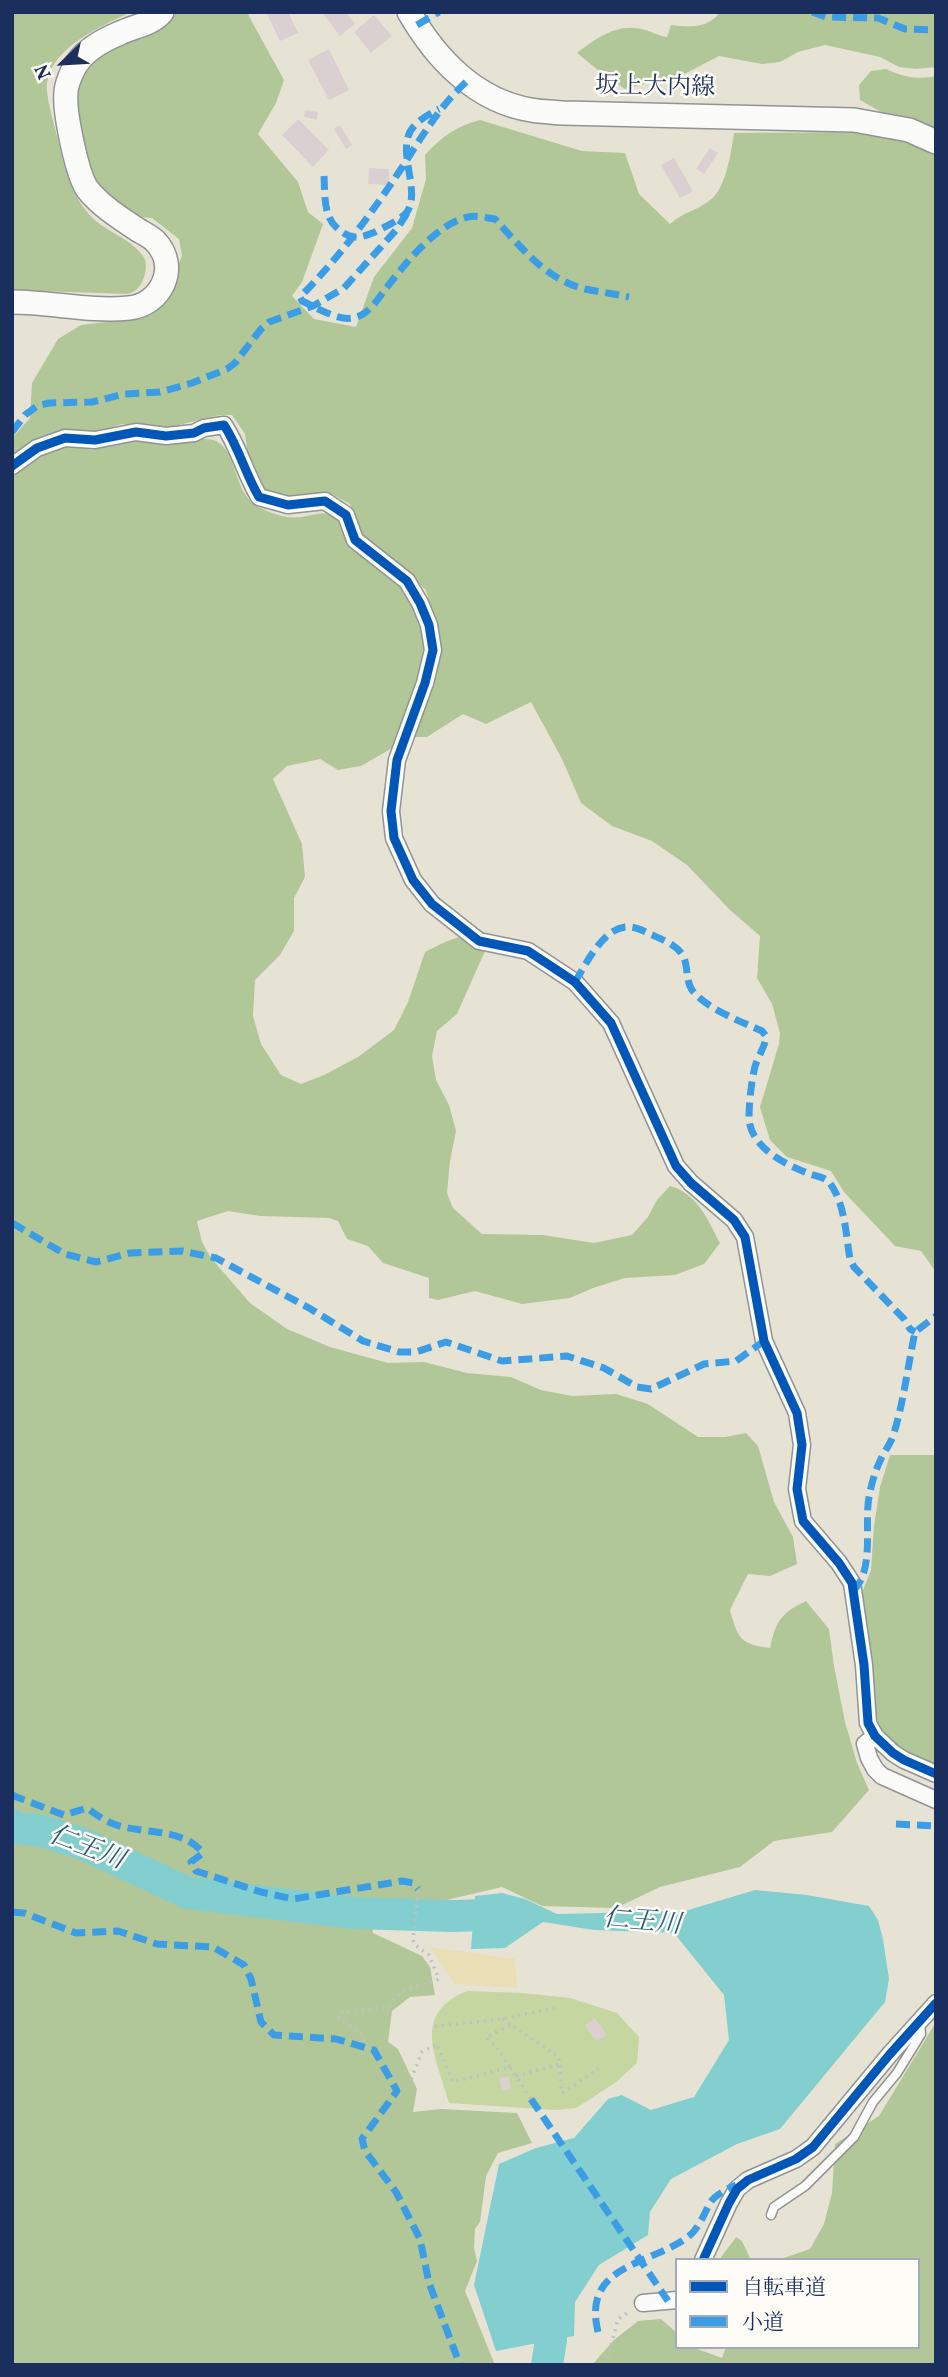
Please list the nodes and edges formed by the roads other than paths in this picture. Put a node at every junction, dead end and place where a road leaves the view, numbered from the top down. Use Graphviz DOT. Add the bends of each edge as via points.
graph roads {
  1 [pos="162,12"];
  2 [pos="410,12"];
  3 [pos="936,142"];
  4 [pos="12,303"];
  5 [pos="12,466"];
  6 [pos="875,1736"];
  7 [pos="936,1774"];
  8 [pos="936,1800"];
  9 [pos="936,2003"];
  10 [pos="920,2023"];
  11 [pos="771,2215"];
  12 [pos="704,2258"];
  13 [pos="675,2300"];
  14 [pos="643,2303"];
  1 -- 4 [label="main road" via="149,23 91,48 74,67 66,92 69,128 87,188 155,242 167,271 163,287 151,300 130,308"];
  2 -- 3 [label="main road, 坂上大内線" via="439,55 466,82 483,94 530,110 854,120 909,130"];
  5 -- 6 [label="street" via="37,447 65,438 95,440 136,432 166,436 224,425 259,496 288,505 325,501 346,515 355,540 407,581 421,603 433,650 397,760 391,811 394,838 413,880 432,904 479,942 528,951 575,982 611,1023 676,1166 734,1220 745,1237 764,1341 797,1413 802,1445 797,1489 803,1521 852,1583 867,1716"];
  6 -- 7 [label="street" via="904,1760"];
  6 -- 8 [label="street" via="865,1744 875,1769"];
  9 -- 10 [label="street"];
  10 -- 11 [label="lane" via="921,2034 854,2137 805,2186 774,2207"];
  10 -- 12 [label="street" via="813,2147 737,2189"];
  13 -- 14 [label="street"];
}
